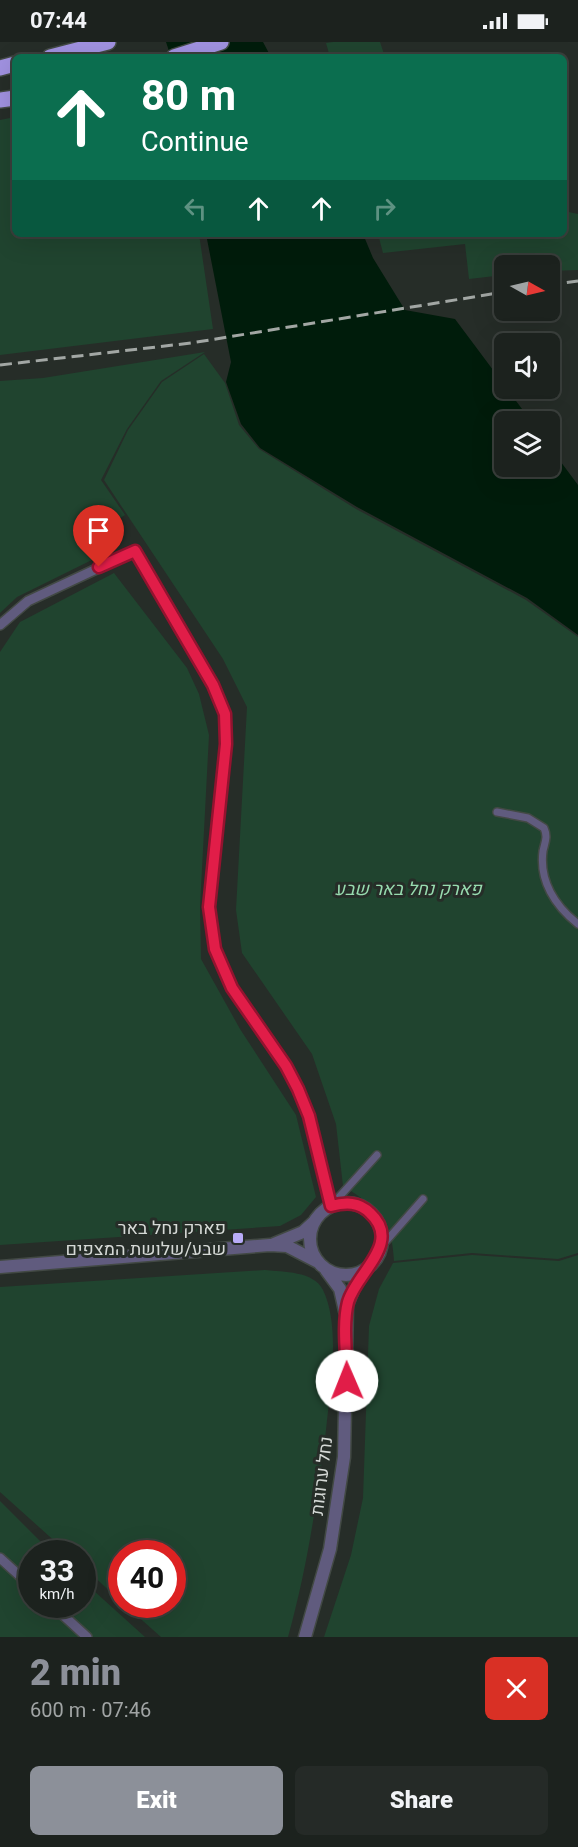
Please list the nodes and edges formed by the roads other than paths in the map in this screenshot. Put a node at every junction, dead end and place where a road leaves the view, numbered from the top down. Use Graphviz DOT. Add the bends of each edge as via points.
graph roads {
  1 [pos="108,42"];
  2 [pos="221,42"];
  3 [pos="62,54"];
  4 [pos="183,54"];
  5 [pos="0,625"];
  6 [pos="497,812"];
  7 [pos="578,924"];
  8 [pos="377,1155"];
  9 [pos="423,1199"];
  10 [pos="331,1206"];
  11 [pos="314,1222"];
  12 [pos="270,1245"];
  13 [pos="380,1248"];
  14 [pos="320,1265"];
  15 [pos="0,1267"];
  16 [pos="368,1268"];
  17 [pos="347,1316"];
  18 [pos="0,1558"];
  19 [pos="18,1574"];
  20 [pos="66,1618"];
  21 [pos="87,1637"];
  22 [pos="305,1637"];
  1 -- 3 [label="highway"];
  2 -- 4 [label="highway"];
  5 -- 10 [label="street" via="28,601 135,551 207,674 220,702 226,729 210,883 210,925 215,949 232,988 298,1089 309,1116"];
  6 -- 7 [label="street" via="528,818 544,828 547,837 543,869 548,887 557,903"];
  8 -- 10 [label="street"];
  9 -- 13 [label="street"];
  10 -- 11 [label="street"];
  10 -- 13 [label="street" via="343,1203 365,1208 379,1226"];
  11 -- 12 [label="street" via="303,1232"];
  11 -- 14 [label="street" via="310,1243"];
  12 -- 14 [label="street" via="287,1246"];
  12 -- 15 [label="street"];
  13 -- 16 [label="street"];
  14 -- 16 [label="street" via="345,1275"];
  14 -- 17 [label="street, נחל ערוגות" via="340,1289"];
  16 -- 17 [label="street, נחל ערוגות" via="352,1291"];
  17 -- 22 [label="street, נחל ערוגות" via="344,1457 330,1549"];
  18 -- 19 [label="street"];
  20 -- 21 [label="street"];
}
